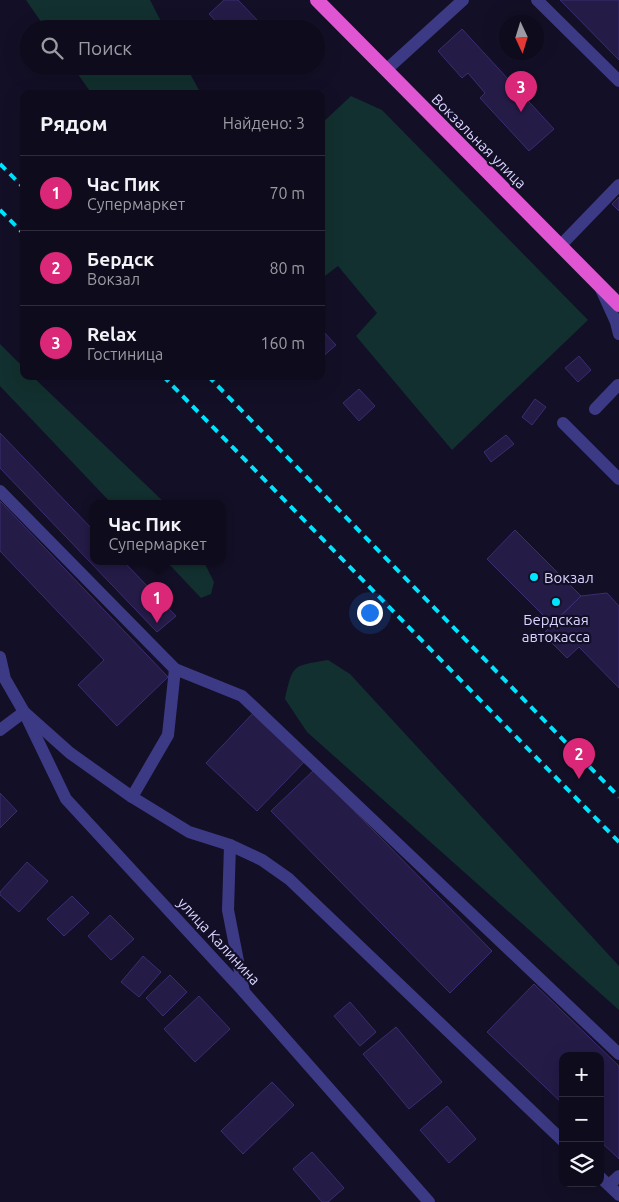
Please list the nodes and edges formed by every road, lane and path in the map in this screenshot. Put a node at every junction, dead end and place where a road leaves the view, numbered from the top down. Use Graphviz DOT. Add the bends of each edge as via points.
graph roads {
  1 [pos="317,0"];
  2 [pos="463,0"];
  3 [pos="537,0"];
  4 [pos="386,70"];
  5 [pos="619,81"];
  6 [pos="619,185"];
  7 [pos="560,246"];
  8 [pos="600,286"];
  9 [pos="619,305"];
  10 [pos="619,334"];
  11 [pos="619,384"];
  12 [pos="595,409"];
  13 [pos="563,423"];
  14 [pos="619,479"];
  15 [pos="0,491"];
  16 [pos="0,657"];
  17 [pos="175,670"];
  18 [pos="24,712"];
  19 [pos="0,730"];
  20 [pos="132,797"];
  21 [pos="230,845"];
  22 [pos="244,992"];
  23 [pos="619,1054"];
  24 [pos="559,1137"];
  25 [pos="619,1176"];
  26 [pos="604,1181"];
  27 [pos="619,1195"];
  28 [pos="428,1202"];
  1 -- 4 [label="highway, Вокзальная улица"];
  2 -- 4 [label="street"];
  3 -- 5 [label="street"];
  4 -- 7 [label="highway, Вокзальная улица"];
  6 -- 7 [label="street"];
  7 -- 8 [label="highway, Вокзальная улица"];
  8 -- 9 [label="highway, Вокзальная улица"];
  8 -- 10 [label="street"];
  11 -- 12 [label="street"];
  13 -- 14 [label="street"];
  15 -- 17 [label="street"];
  16 -- 18 [label="street, улица Калинина" via="6,679"];
  17 -- 20 [label="street" via="168,735"];
  17 -- 23 [label="street" via="242,696"];
  18 -- 19 [label="street"];
  18 -- 20 [label="street" via="70,753"];
  18 -- 22 [label="street, улица Калинина" via="66,799"];
  20 -- 21 [label="street" via="189,832"];
  21 -- 22 [label="street" via="228,910"];
  21 -- 24 [label="street" via="262,860 288,879"];
  22 -- 28 [label="street, улица Калинина"];
  25 -- 26 [label="street"];
  26 -- 27 [label="street"];
}
